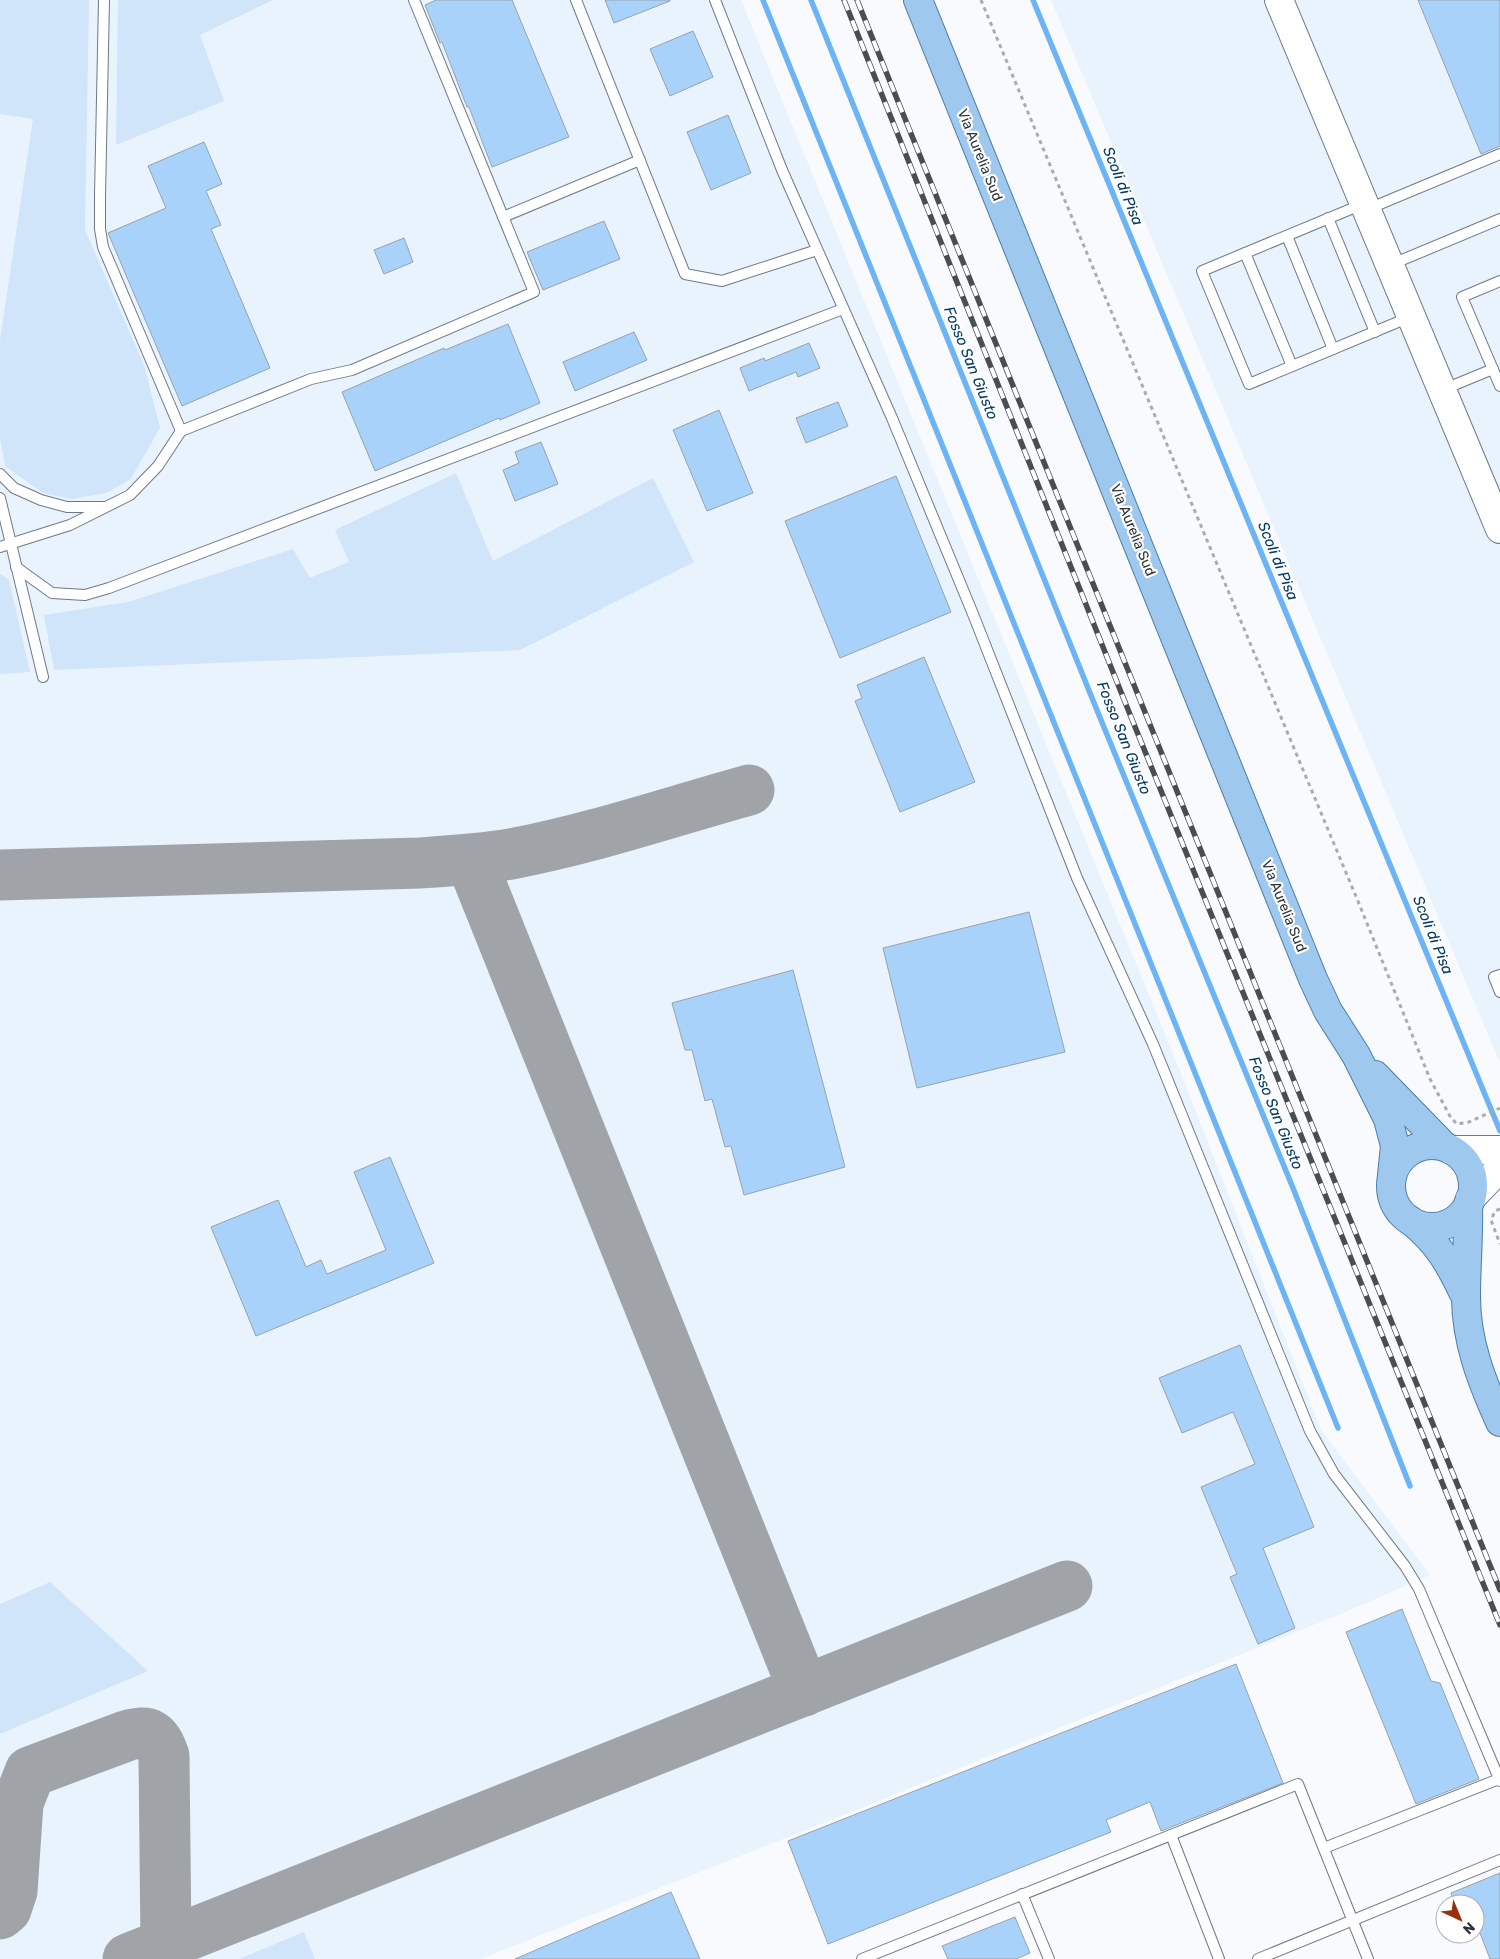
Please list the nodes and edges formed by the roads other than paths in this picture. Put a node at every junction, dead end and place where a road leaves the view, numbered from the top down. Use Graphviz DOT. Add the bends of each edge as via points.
graph roads {
  1 [pos="104,0"];
  2 [pos="414,0"];
  3 [pos="576,0"];
  4 [pos="715,0"];
  5 [pos="918,0"];
  6 [pos="1278,0"];
  7 [pos="1500,154"];
  8 [pos="640,160"];
  9 [pos="1364,207"];
  10 [pos="503,217"];
  11 [pos="1328,218"];
  12 [pos="1500,219"];
  13 [pos="1287,236"];
  14 [pos="817,250"];
  15 [pos="1246,253"];
  16 [pos="1389,265"];
  17 [pos="1500,280"];
  18 [pos="843,309"];
  19 [pos="1411,317"];
  20 [pos="1375,332"];
  21 [pos="1333,349"];
  22 [pos="1292,366"];
  23 [pos="1493,369"];
  24 [pos="1500,386"];
  25 [pos="1441,391"];
  26 [pos="181,431"];
  27 [pos="0,474"];
  28 [pos="0,498"];
  29 [pos="107,507"];
  30 [pos="1498,521"];
  31 [pos="11,544"];
  32 [pos="0,547"];
  33 [pos="16,567"];
  34 [pos="43,677"];
  35 [pos="1500,975"];
  36 [pos="1500,992"];
  37 [pos="1356,1055"];
  38 [pos="1448,1148"];
  39 [pos="1500,1150"];
  40 [pos="1500,1168"];
  41 [pos="1392,1175"];
  42 [pos="1469,1202"];
  43 [pos="1410,1220"];
  44 [pos="1466,1297"];
  45 [pos="1500,1422"];
  46 [pos="1500,1780"];
  47 [pos="1171,1835"];
  48 [pos="1324,1848"];
  49 [pos="1500,1860"];
  50 [pos="1022,1894"];
  51 [pos="1352,1920"];
  52 [pos="862,1959"];
  53 [pos="1048,1959"];
  54 [pos="1219,1959"];
  55 [pos="1258,1959"];
  56 [pos="1368,1959"];
  1 -- 26 [label="lane" via="100,196 103,247"];
  2 -- 10 [label="lane"];
  3 -- 8 [label="lane"];
  4 -- 14 [label="lane"];
  5 -- 37 [label="main road, Via Aurelia Sud" via="1313,979 1328,1011"];
  6 -- 9 [label="street"];
  7 -- 9 [label="lane"];
  8 -- 10 [label="lane"];
  8 -- 14 [label="lane" via="685,274 722,281"];
  9 -- 11 [label="lane"];
  9 -- 16 [label="street"];
  10 -- 26 [label="lane" via="534,292 352,370 311,379"];
  11 -- 13 [label="lane"];
  11 -- 20 [label="lane"];
  12 -- 16 [label="lane"];
  13 -- 15 [label="lane"];
  13 -- 21 [label="lane"];
  14 -- 18 [label="lane"];
  15 -- 22 [label="lane"];
  15 -- 22 [label="lane" via="1202,271 1249,384"];
  16 -- 19 [label="street"];
  17 -- 23 [label="lane" via="1462,296"];
  18 -- 33 [label="lane" via="110,588 85,595 52,593"];
  18 -- 46 [label="lane" via="973,614 1077,878 1154,1044 1310,1431 1334,1474 1419,1589"];
  19 -- 20 [label="lane"];
  19 -- 25 [label="street"];
  20 -- 21 [label="lane"];
  21 -- 22 [label="lane"];
  23 -- 24 [label="lane"];
  23 -- 25 [label="lane"];
  25 -- 30 [label="street"];
  26 -- 29 [label="lane" via="158,466 130,496"];
  27 -- 29 [label="lane" via="14,488 41,500 67,507"];
  28 -- 31 [label="lane"];
  29 -- 31 [label="lane" via="70,525"];
  31 -- 32 [label="lane"];
  31 -- 33 [label="lane"];
  33 -- 34 [label="lane"];
  35 -- 36 [label="lane" via="1494,977"];
  37 -- 38 [label="main road"];
  37 -- 41 [label="main road" via="1393,1134 1396,1146"];
  38 -- 39 [label="street"];
  38 -- 41 [label="main road" via="1427,1145 1410,1151 1397,1164"];
  38 -- 42 [label="main road" via="1465,1162 1471,1174"];
  40 -- 42 [label="street"];
  41 -- 43 [label="main road" via="1394,1201"];
  42 -- 43 [label="main road" via="1458,1216 1445,1224 1425,1226"];
  42 -- 44 [label="main road"];
  43 -- 44 [label="main road" via="1442,1252"];
  44 -- 45 [label="main road" via="1470,1339 1478,1369"];
  46 -- 48 [label="lane"];
  47 -- 48 [label="lane" via="1298,1784"];
  47 -- 50 [label="lane"];
  47 -- 54 [label="lane"];
  48 -- 51 [label="lane"];
  49 -- 51 [label="lane"];
  50 -- 52 [label="lane"];
  50 -- 53 [label="lane"];
  51 -- 55 [label="lane"];
  51 -- 56 [label="lane"];
}
